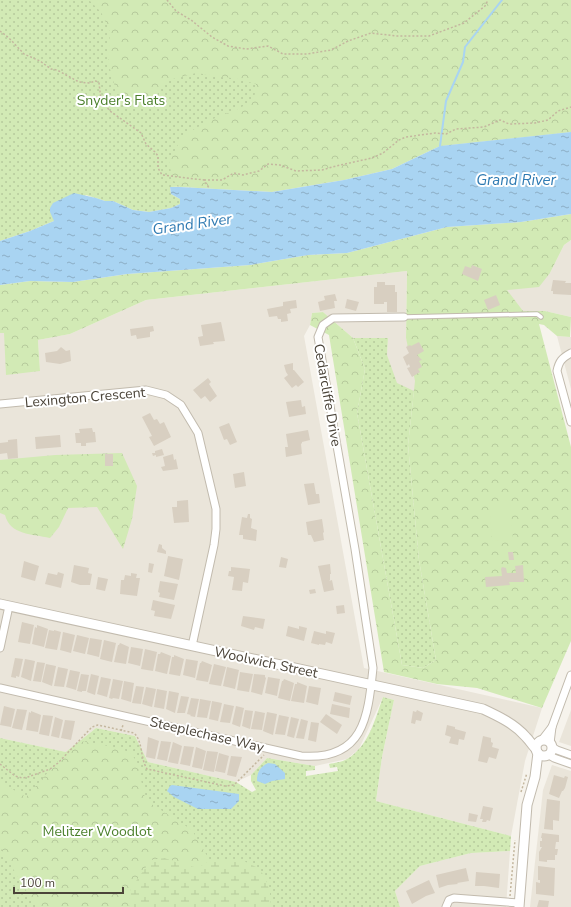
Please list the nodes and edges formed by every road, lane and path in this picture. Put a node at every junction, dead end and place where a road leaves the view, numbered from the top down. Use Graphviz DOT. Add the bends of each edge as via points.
graph roads {
  1 [pos="167,0"];
  2 [pos="488,0"];
  3 [pos="0,31"];
  4 [pos="571,107"];
  5 [pos="204,180"];
  6 [pos="209,188"];
  7 [pos="404,317"];
  8 [pos="541,317"];
  9 [pos="571,354"];
  10 [pos="0,404"];
  11 [pos="571,422"];
  12 [pos="4,604"];
  13 [pos="192,646"];
  14 [pos="0,648"];
  15 [pos="571,675"];
  16 [pos="372,685"];
  17 [pos="0,688"];
  18 [pos="123,725"];
  19 [pos="121,731"];
  20 [pos="267,748"];
  21 [pos="544,748"];
  22 [pos="571,755"];
  23 [pos="0,764"];
  24 [pos="571,764"];
  25 [pos="519,905"];
  26 [pos="446,907"];
  1 -- 2 [label="path" via="176,10 228,46 246,49 268,46 283,54 307,54 331,50 371,33 429,36 464,23 485,6"];
  3 -- 5 [label="path" via="24,54 51,69 79,82 99,83 101,100 110,111 141,133 146,144 158,156 158,168 162,175"];
  4 -- 5 [label="path" via="558,111 548,120 535,123 509,124 500,120 484,127 456,129 446,134 406,137 383,154 322,170 296,171 268,164 255,172 234,173 222,180"];
  5 -- 6 [label="path"];
  7 -- 8 [label="lane, Cedarcliffe Drive" via="537,314"];
  7 -- 16 [label="street, Cedarcliffe Drive" via="333,318 323,325 318,337 355,549 373,668"];
  9 -- 11 [label="street" via="559,362 557,370"];
  10 -- 13 [label="street, Lexington Crescent" via="146,390 166,395 181,405 198,433 216,510 214,545"];
  12 -- 13 [label="street, Woolwich Street"];
  12 -- 14 [label="street"];
  13 -- 16 [label="street, Woolwich Street"];
  15 -- 21 [label="street"];
  16 -- 20 [label="street, Steeplechase Way" via="364,723 347,746 316,756 301,756"];
  16 -- 21 [label="street, Woolwich Street" via="483,709 508,722"];
  17 -- 20 [label="street, Steeplechase Way"];
  18 -- 19 [label="path"];
  19 -- 20 [label="path" via="138,737 143,763 147,769 225,786 234,785 264,756"];
  19 -- 23 [label="path" via="98,725 92,727 58,763 50,769 28,777 15,776"];
  21 -- 22 [label="street"];
  21 -- 24 [label="street" via="554,758"];
  21 -- 25 [label="street" via="528,805"];
  25 -- 26 [label="street" via="454,898 449,900"];
}
